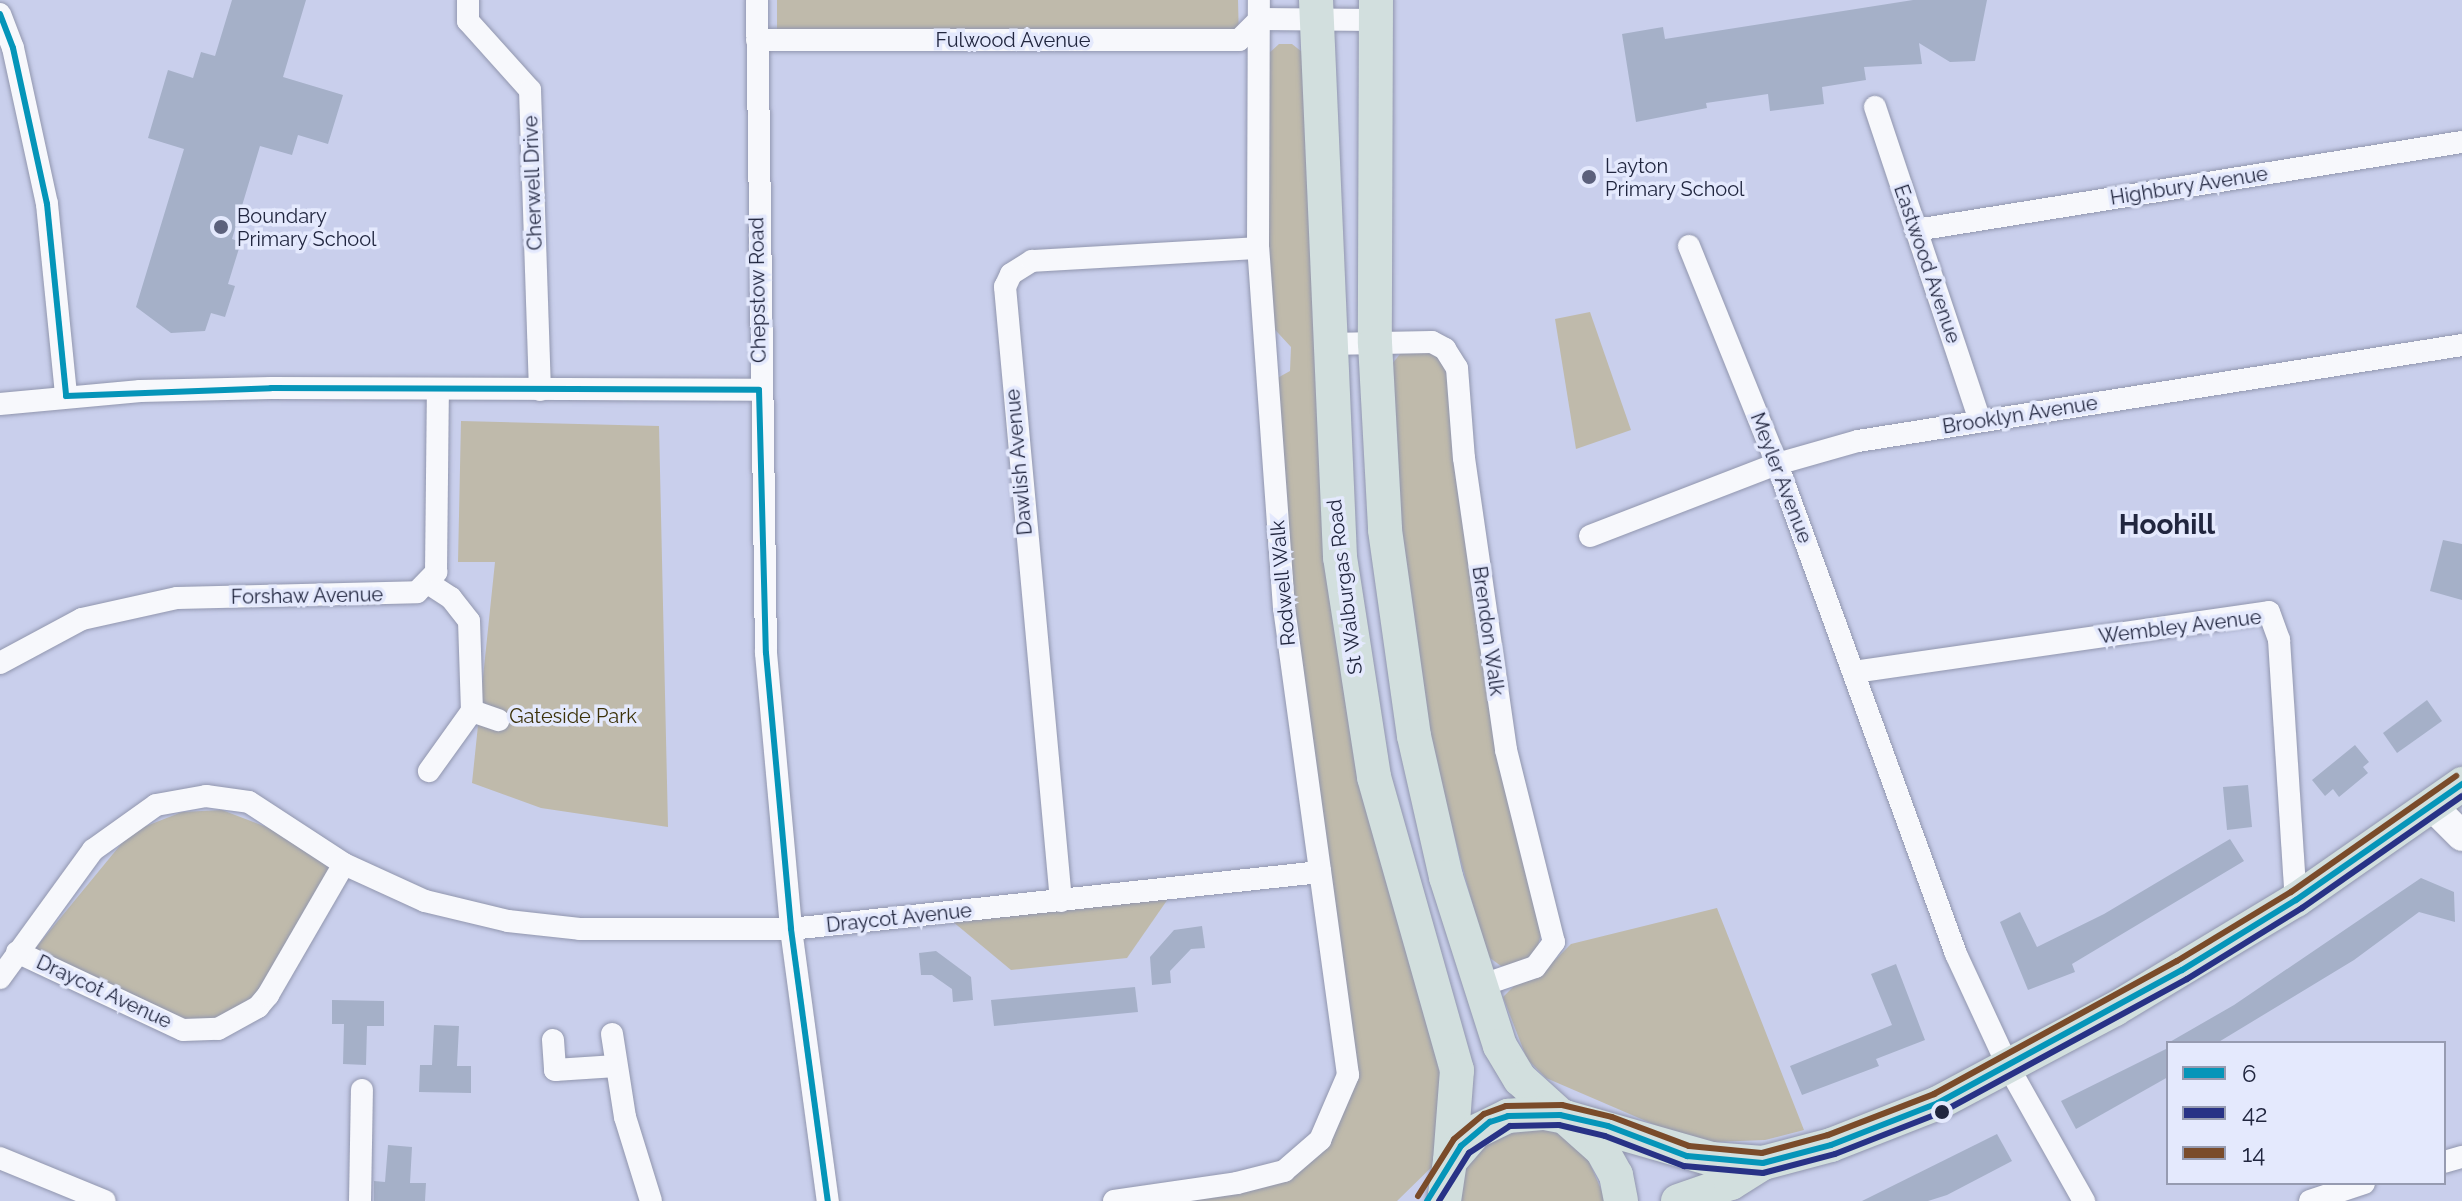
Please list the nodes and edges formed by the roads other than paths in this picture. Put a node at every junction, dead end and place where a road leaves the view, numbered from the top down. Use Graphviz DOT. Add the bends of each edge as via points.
graph roads {
  1 [pos="468,0"];
  2 [pos="757,0"];
  3 [pos="1243,0"];
  4 [pos="1260,10"];
  5 [pos="1316,10"];
  6 [pos="1376,10"];
  7 [pos="0,14"];
  8 [pos="757,40"];
  9 [pos="1875,107"];
  10 [pos="2462,142"];
  11 [pos="1916,230"];
  12 [pos="1689,246"];
  13 [pos="1258,248"];
  14 [pos="1375,343"];
  15 [pos="1328,344"];
  16 [pos="2462,345"];
  17 [pos="438,390"];
  18 [pos="540,390"];
  19 [pos="759,390"];
  20 [pos="66,396"];
  21 [pos="0,404"];
  22 [pos="1980,421"];
  23 [pos="1777,464"];
  24 [pos="1590,536"];
  25 [pos="428,583"];
  26 [pos="0,663"];
  27 [pos="1854,672"];
  28 [pos="472,711"];
  29 [pos="498,720"];
  30 [pos="429,771"];
  31 [pos="2462,786"];
  32 [pos="2433,807"];
  33 [pos="2462,836"];
  34 [pos="344,864"];
  35 [pos="1320,872"];
  36 [pos="2296,900"];
  37 [pos="1061,901"];
  38 [pos="791,929"];
  39 [pos="17,952"];
  40 [pos="0,978"];
  41 [pos="1480,986"];
  42 [pos="612,1034"];
  43 [pos="553,1040"];
  44 [pos="616,1066"];
  45 [pos="2009,1068"];
  46 [pos="362,1090"];
  47 [pos="1562,1116"];
  48 [pos="0,1158"];
  49 [pos="1763,1163"];
  50 [pos="1449,1164"];
  51 [pos="2358,1185"];
  52 [pos="105,1201"];
  53 [pos="360,1201"];
  54 [pos="651,1201"];
  55 [pos="828,1201"];
  56 [pos="1114,1201"];
  57 [pos="1427,1201"];
  58 [pos="1444,1201"];
  59 [pos="1621,1201"];
  60 [pos="1678,1201"];
  61 [pos="2084,1201"];
  62 [pos="2310,1201"];
  1 -- 18 [label="street, Cherwell Drive" via="468,21 530,90"];
  2 -- 8 [label="street, Chepstow Road"];
  3 -- 4 [label="street"];
  4 -- 5 [label="street"];
  4 -- 8 [label="street, Fulwood Avenue" via="1239,40"];
  4 -- 13 [label="street, Rodwell Walk"];
  5 -- 6 [label="street"];
  5 -- 15 [label="main road, St Walburgas Road"];
  6 -- 14 [label="main road"];
  7 -- 20 [label="street" via="13,48 47,204"];
  8 -- 19 [label="street, Chepstow Road"];
  9 -- 11 [label="street, Eastwood Avenue"];
  10 -- 11 [label="street, Highbury Avenue"];
  11 -- 22 [label="street, Eastwood Avenue"];
  12 -- 23 [label="street, Meyler Avenue"];
  13 -- 35 [label="street, Rodwell Walk" via="1284,608"];
  13 -- 37 [label="street, Dawlish Avenue" via="1032,261 1011,274 1005,287"];
  14 -- 15 [label="street, Brendon Walk"];
  14 -- 41 [label="main road" via="1385,530 1414,736 1446,877"];
  14 -- 41 [label="street, Brendon Walk" via="1432,342 1445,349 1457,368 1464,458 1506,750 1554,942 1535,967"];
  15 -- 50 [label="main road, St Walburgas Road" via="1335,507 1351,652 1395,863 1457,1070"];
  16 -- 22 [label="street, Brooklyn Avenue"];
  17 -- 18 [label="street"];
  17 -- 20 [label="street" via="271,388"];
  17 -- 25 [label="street" via="437,555 436,572"];
  18 -- 19 [label="street"];
  19 -- 38 [label="street, Chepstow Road" via="766,653"];
  20 -- 21 [label="street"];
  22 -- 23 [label="street, Brooklyn Avenue" via="1858,441"];
  23 -- 24 [label="street, Brooklyn Avenue"];
  23 -- 27 [label="street, Meyler Avenue"];
  25 -- 26 [label="street, Forshaw Avenue" via="404,595 177,598 143,604 82,619"];
  25 -- 28 [label="street" via="451,598 469,621"];
  27 -- 36 [label="street, Wembley Avenue" via="2269,612 2279,640"];
  27 -- 45 [label="street, Meyler Avenue" via="1956,954"];
  28 -- 29 [label="street"];
  28 -- 30 [label="street"];
  31 -- 32 [label="main road"];
  32 -- 33 [label="main road"];
  32 -- 36 [label="main road"];
  34 -- 38 [label="street, Draycot Avenue" via="425,901 508,921 631,932"];
  34 -- 39 [label="street, Draycot Avenue" via="249,802 206,796 156,805 93,850"];
  34 -- 39 [label="street, Draycot Avenue" via="268,995 258,1007 218,1029 183,1030"];
  35 -- 37 [label="street, Draycot Avenue"];
  35 -- 56 [label="street, Rodwell Walk" via="1348,1075 1331,1123 1309,1153 1284,1171"];
  36 -- 45 [label="main road"];
  37 -- 38 [label="street, Draycot Avenue"];
  38 -- 55 [label="street, Chepstow Road"];
  39 -- 40 [label="street, Draycot Avenue"];
  41 -- 47 [label="main road" via="1509,1063"];
  42 -- 44 [label="street"];
  43 -- 44 [label="street" via="555,1070"];
  44 -- 54 [label="street" via="631,1142"];
  45 -- 49 [label="main road" via="1831,1145"];
  45 -- 61 [label="street, Meyler Avenue"];
  46 -- 53 [label="street"];
  47 -- 49 [label="main road" via="1608,1126 1687,1156"];
  47 -- 50 [label="main road" via="1524,1113 1490,1122"];
  47 -- 59 [label="main road" via="1602,1150 1616,1175"];
  48 -- 52 [label="street"];
  49 -- 60 [label="main road" via="1731,1183"];
  50 -- 57 [label="main road"];
  50 -- 58 [label="main road, St Walburgas Road"];
  51 -- 62 [label="street"];
}
